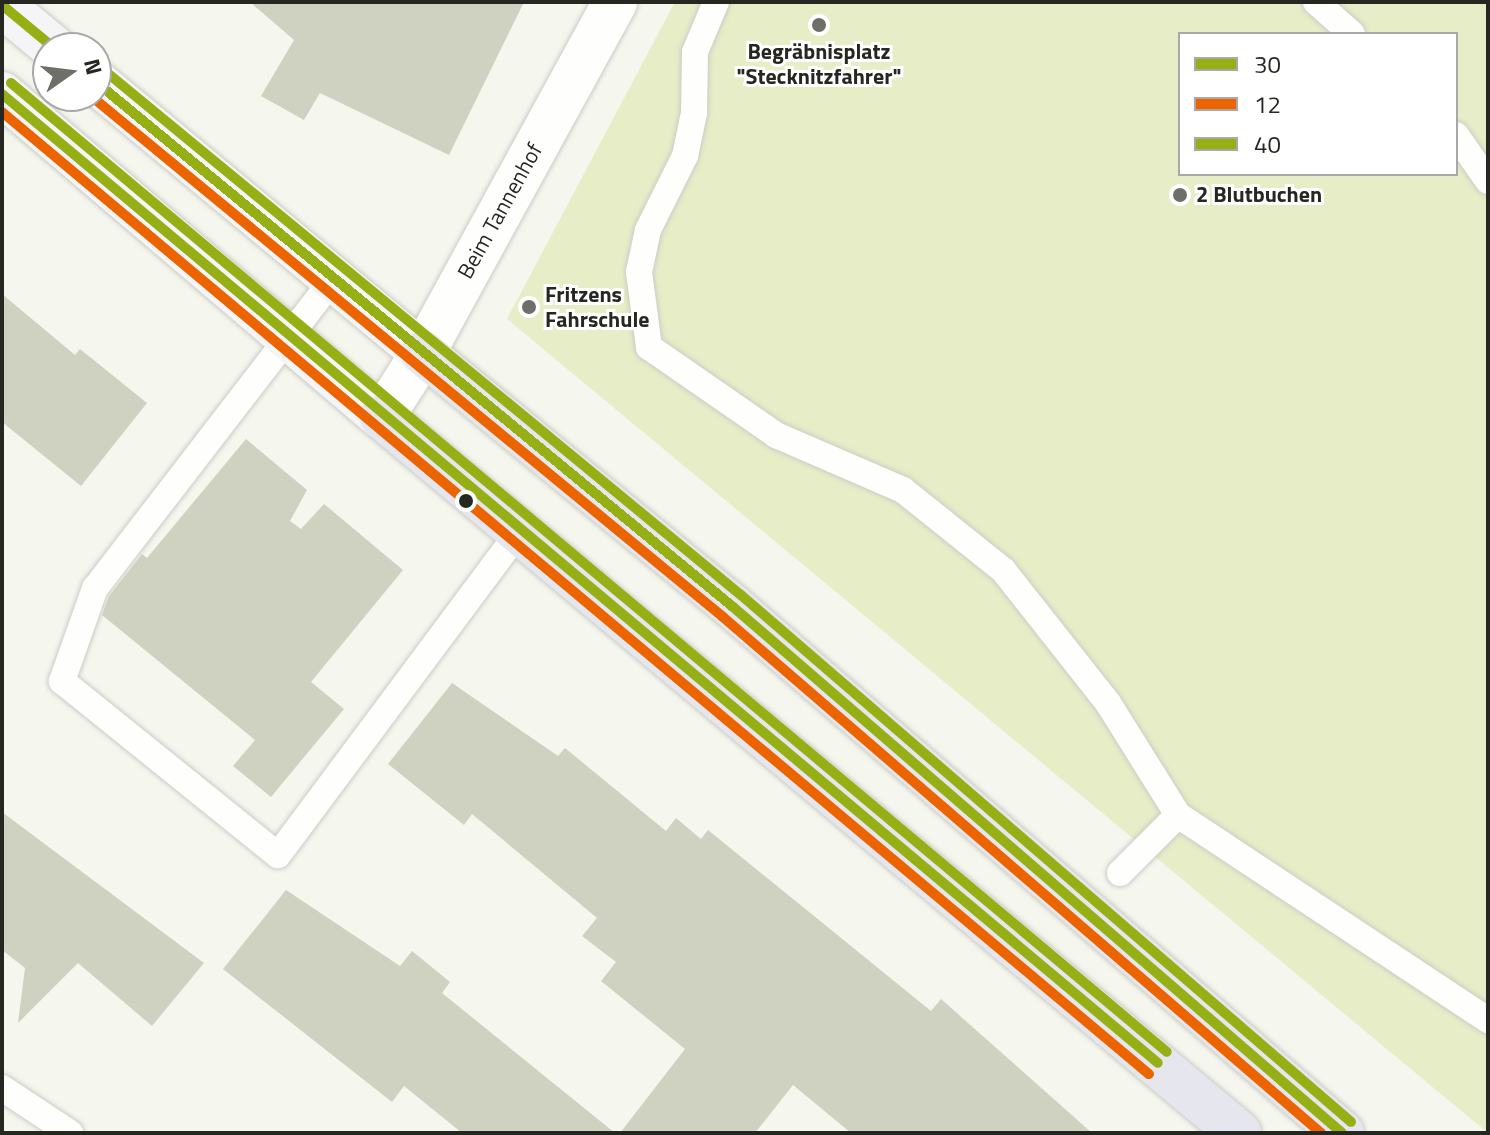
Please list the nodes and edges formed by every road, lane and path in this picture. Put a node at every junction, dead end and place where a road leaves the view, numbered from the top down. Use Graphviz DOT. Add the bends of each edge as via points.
graph roads {
  1 [pos="615,2"];
  2 [pos="716,2"];
  3 [pos="1316,2"];
  4 [pos="2,5"];
  5 [pos="35,32"];
  6 [pos="1350,32"];
  7 [pos="2,94"];
  8 [pos="112,95"];
  9 [pos="1458,138"];
  10 [pos="1488,181"];
  11 [pos="334,278"];
  12 [pos="287,334"];
  13 [pos="423,353"];
  14 [pos="382,417"];
  15 [pos="519,532"];
  16 [pos="1178,815"];
  17 [pos="1120,873"];
  18 [pos="1488,1020"];
  19 [pos="2,1088"];
  20 [pos="70,1133"];
  21 [pos="1239,1133"];
  22 [pos="1342,1133"];
  1 -- 13 [label="street, Beim Tannenhof"];
  2 -- 16 [label="lane" via="695,52 694,113 685,156 648,230 639,272 649,347 776,435 903,490 1003,570 1108,703"];
  3 -- 6 [label="lane"];
  4 -- 5 [label="main road"];
  7 -- 12 [label="main road"];
  8 -- 11 [label="main road"];
  9 -- 10 [label="lane"];
  11 -- 12 [label="lane"];
  11 -- 13 [label="main road"];
  12 -- 14 [label="main road"];
  12 -- 15 [label="lane" via="95,588 62,681 278,855"];
  13 -- 14 [label="street, Beim Tannenhof"];
  13 -- 22 [label="highway" via="732,606"];
  14 -- 15 [label="highway"];
  15 -- 21 [label="highway"];
  16 -- 17 [label="lane"];
  16 -- 18 [label="lane"];
  19 -- 20 [label="lane"];
}
